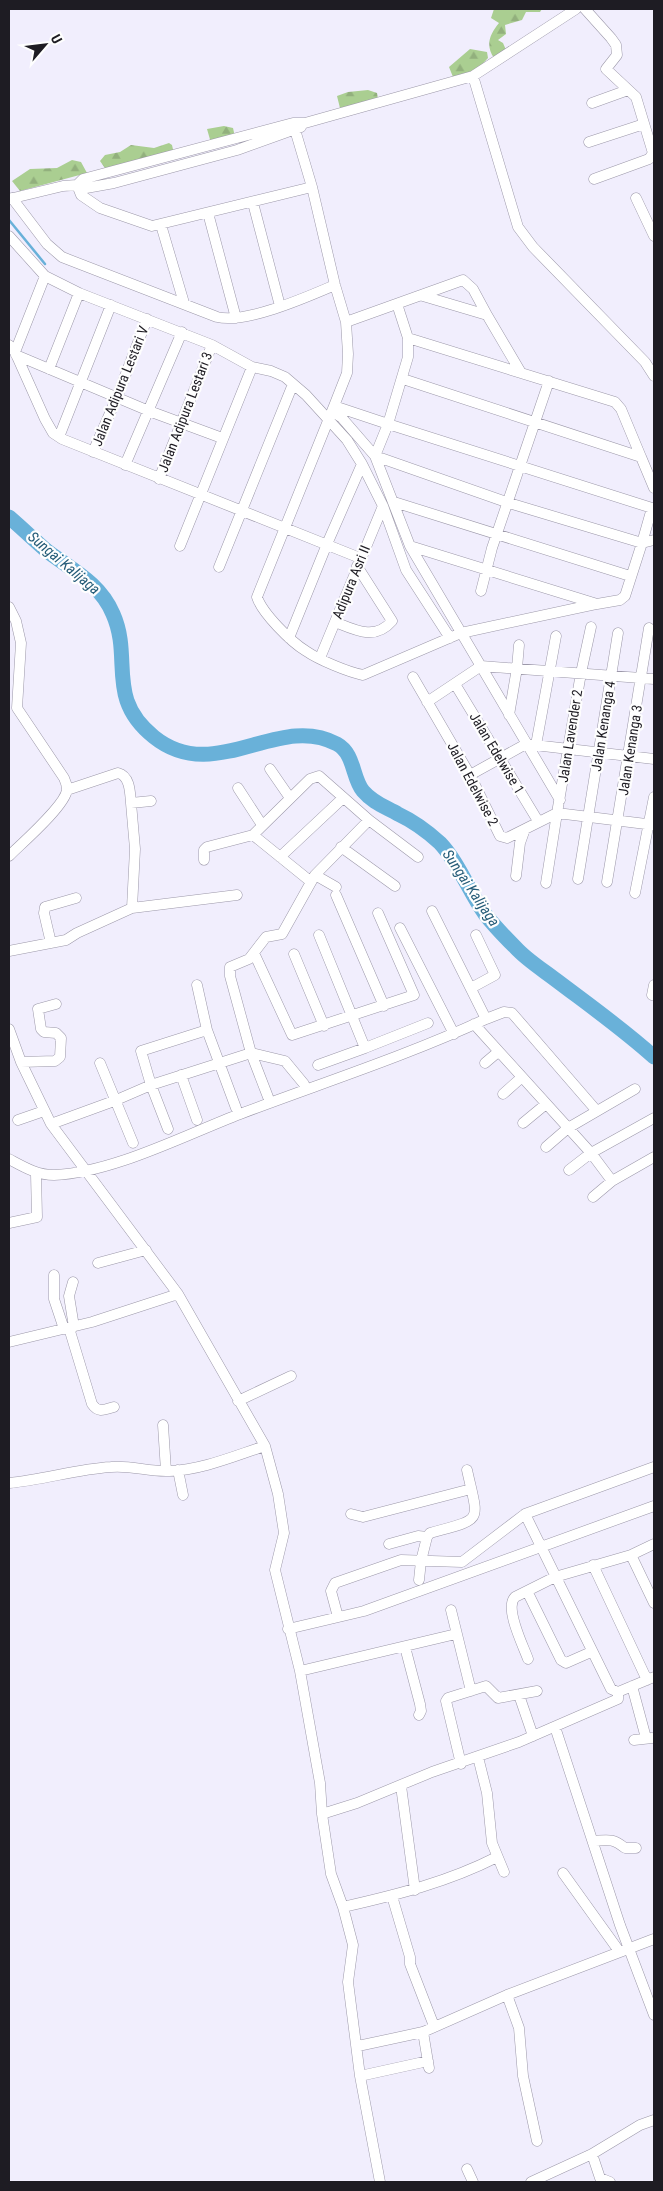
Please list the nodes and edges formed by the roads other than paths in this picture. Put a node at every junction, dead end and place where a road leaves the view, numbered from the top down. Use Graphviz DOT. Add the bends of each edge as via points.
graph roads {
  1 [pos="576,9"];
  2 [pos="585,9"];
  3 [pos="473,76"];
  4 [pos="628,90"];
  5 [pos="592,103"];
  6 [pos="644,124"];
  7 [pos="295,127"];
  8 [pos="589,142"];
  9 [pos="652,159"];
  10 [pos="594,179"];
  11 [pos="77,185"];
  12 [pos="312,187"];
  13 [pos="636,198"];
  14 [pos="10,199"];
  15 [pos="253,202"];
  16 [pos="208,213"];
  17 [pos="162,225"];
  18 [pos="9,236"];
  19 [pos="654,236"];
  20 [pos="45,276"];
  21 [pos="335,285"];
  22 [pos="79,293"];
  23 [pos="423,296"];
  24 [pos="184,303"];
  25 [pos="397,304"];
  26 [pos="111,305"];
  27 [pos="280,306"];
  28 [pos="487,315"];
  29 [pos="236,318"];
  30 [pos="147,319"];
  31 [pos="346,322"];
  32 [pos="182,332"];
  33 [pos="408,338"];
  34 [pos="212,345"];
  35 [pos="13,351"];
  36 [pos="252,367"];
  37 [pos="50,369"];
  38 [pos="520,371"];
  39 [pos="654,376"];
  40 [pos="403,380"];
  41 [pos="549,381"];
  42 [pos="80,382"];
  43 [pos="293,384"];
  44 [pos="117,397"];
  45 [pos="149,411"];
  46 [pos="332,412"];
  47 [pos="182,422"];
  48 [pos="536,422"];
  49 [pos="388,424"];
  50 [pos="59,437"];
  51 [pos="222,438"];
  52 [pos="93,452"];
  53 [pos="375,456"];
  54 [pos="641,457"];
  55 [pos="125,464"];
  56 [pos="362,464"];
  57 [pos="522,465"];
  58 [pos="159,478"];
  59 [pos="654,488"];
  60 [pos="199,494"];
  61 [pos="394,502"];
  62 [pos="509,503"];
  63 [pos="653,505"];
  64 [pos="383,506"];
  65 [pos="242,511"];
  66 [pos="284,527"];
  67 [pos="498,534"];
  68 [pos="654,540"];
  69 [pos="642,543"];
  70 [pos="326,544"];
  71 [pos="180,546"];
  72 [pos="410,546"];
  73 [pos="359,562"];
  74 [pos="219,566"];
  75 [pos="486,570"];
  76 [pos="630,576"];
  77 [pos="481,592"];
  78 [pos="597,604"];
  79 [pos="9,607"];
  80 [pos="335,622"];
  81 [pos="591,627"];
  82 [pos="649,628"];
  83 [pos="462,633"];
  84 [pos="618,633"];
  85 [pos="556,636"];
  86 [pos="289,638"];
  87 [pos="450,638"];
  88 [pos="518,645"];
  89 [pos="320,658"];
  90 [pos="481,666"];
  91 [pos="517,668"];
  92 [pos="549,670"];
  93 [pos="581,673"];
  94 [pos="611,675"];
  95 [pos="413,677"];
  96 [pos="641,678"];
  97 [pos="654,679"];
  98 [pos="455,684"];
  99 [pos="427,702"];
  100 [pos="509,715"];
  101 [pos="531,745"];
  102 [pos="568,748"];
  103 [pos="600,751"];
  104 [pos="629,755"];
  105 [pos="500,758"];
  106 [pos="654,759"];
  107 [pos="270,769"];
  108 [pos="470,775"];
  109 [pos="238,788"];
  110 [pos="66,790"];
  111 [pos="654,797"];
  112 [pos="290,798"];
  113 [pos="343,798"];
  114 [pos="560,800"];
  115 [pos="151,801"];
  116 [pos="130,803"];
  117 [pos="557,813"];
  118 [pos="587,818"];
  119 [pos="369,820"];
  120 [pos="619,821"];
  121 [pos="538,822"];
  122 [pos="262,825"];
  123 [pos="652,825"];
  124 [pos="525,829"];
  125 [pos="253,835"];
  126 [pos="341,848"];
  127 [pos="9,856"];
  128 [pos="280,857"];
  129 [pos="418,857"];
  130 [pos="204,860"];
  131 [pos="516,876"];
  132 [pos="312,878"];
  133 [pos="578,879"];
  134 [pos="607,882"];
  135 [pos="546,883"];
  136 [pos="395,886"];
  137 [pos="635,893"];
  138 [pos="237,895"];
  139 [pos="76,898"];
  140 [pos="132,908"];
  141 [pos="432,911"];
  142 [pos="378,913"];
  143 [pos="400,928"];
  144 [pos="319,935"];
  145 [pos="476,935"];
  146 [pos="50,943"];
  147 [pos="9,951"];
  148 [pos="254,953"];
  149 [pos="294,954"];
  150 [pos="197,985"];
  151 [pos="471,988"];
  152 [pos="56,1004"];
  153 [pos="384,1006"];
  154 [pos="353,1017"];
  155 [pos="486,1019"];
  156 [pos="428,1023"];
  157 [pos="474,1024"];
  158 [pos="324,1026"];
  159 [pos="9,1029"];
  160 [pos="207,1030"];
  161 [pos="454,1034"];
  162 [pos="365,1048"];
  163 [pos="498,1052"];
  164 [pos="251,1053"];
  165 [pos="20,1062"];
  166 [pos="218,1062"];
  167 [pos="100,1063"];
  168 [pos="485,1063"];
  169 [pos="318,1065"];
  170 [pos="181,1075"];
  171 [pos="521,1078"];
  172 [pos="151,1084"];
  173 [pos="304,1084"];
  174 [pos="635,1089"];
  175 [pos="503,1094"];
  176 [pos="268,1097"];
  177 [pos="114,1101"];
  178 [pos="546,1104"];
  179 [pos="236,1108"];
  180 [pos="596,1110"];
  181 [pos="44,1111"];
  182 [pos="654,1118"];
  183 [pos="18,1120"];
  184 [pos="197,1120"];
  185 [pos="523,1123"];
  186 [pos="51,1124"];
  187 [pos="568,1128"];
  188 [pos="168,1129"];
  189 [pos="133,1143"];
  190 [pos="546,1147"];
  191 [pos="591,1153"];
  192 [pos="654,1157"];
  193 [pos="9,1159"];
  194 [pos="569,1170"];
  195 [pos="85,1172"];
  196 [pos="36,1174"];
  197 [pos="612,1181"];
  198 [pos="593,1197"];
  199 [pos="9,1223"];
  200 [pos="146,1250"];
  201 [pos="98,1263"];
  202 [pos="54,1275"];
  203 [pos="73,1282"];
  204 [pos="178,1294"];
  205 [pos="69,1328"];
  206 [pos="9,1342"];
  207 [pos="291,1376"];
  208 [pos="238,1401"];
  209 [pos="114,1407"];
  210 [pos="164,1425"];
  211 [pos="265,1446"];
  212 [pos="654,1467"];
  213 [pos="178,1470"];
  214 [pos="467,1470"];
  215 [pos="166,1471"];
  216 [pos="9,1483"];
  217 [pos="471,1488"];
  218 [pos="183,1495"];
  219 [pos="654,1506"];
  220 [pos="351,1514"];
  221 [pos="525,1514"];
  222 [pos="427,1537"];
  223 [pos="389,1544"];
  224 [pos="654,1544"];
  225 [pos="541,1545"];
  226 [pos="631,1555"];
  227 [pos="410,1560"];
  228 [pos="421,1560"];
  229 [pos="462,1562"];
  230 [pos="593,1565"];
  231 [pos="468,1572"];
  232 [pos="555,1577"];
  233 [pos="421,1585"];
  234 [pos="527,1591"];
  235 [pos="654,1603"];
  236 [pos="451,1610"];
  237 [pos="338,1618"];
  238 [pos="288,1629"];
  239 [pos="456,1634"];
  240 [pos="405,1647"];
  241 [pos="591,1652"];
  242 [pos="528,1659"];
  243 [pos="300,1671"];
  244 [pos="652,1681"];
  245 [pos="633,1690"];
  246 [pos="471,1691"];
  247 [pos="537,1691"];
  248 [pos="519,1695"];
  249 [pos="618,1695"];
  250 [pos="419,1715"];
  251 [pos="555,1728"];
  252 [pos="533,1736"];
  253 [pos="634,1740"];
  254 [pos="478,1757"];
  255 [pos="461,1764"];
  256 [pos="401,1786"];
  257 [pos="322,1814"];
  258 [pos="593,1841"];
  259 [pos="636,1848"];
  260 [pos="497,1857"];
  261 [pos="504,1872"];
  262 [pos="563,1873"];
  263 [pos="414,1890"];
  264 [pos="392,1896"];
  265 [pos="343,1907"];
  266 [pos="654,1938"];
  267 [pos="630,1947"];
  268 [pos="619,1951"];
  269 [pos="507,1995"];
  270 [pos="654,2015"];
  271 [pos="434,2026"];
  272 [pos="423,2032"];
  273 [pos="358,2046"];
  274 [pos="360,2076"];
  275 [pos="654,2120"];
  276 [pos="537,2141"];
  277 [pos="592,2154"];
  278 [pos="467,2169"];
  279 [pos="380,2182"];
  280 [pos="473,2182"];
  281 [pos="531,2182"];
  282 [pos="610,2182"];
  1 -- 3 [label="street"];
  2 -- 4 [label="street" via="616,45 617,55 606,69"];
  3 -- 7 [label="street"];
  3 -- 39 [label="street" via="518,227 533,247 645,362"];
  4 -- 5 [label="street"];
  4 -- 6 [label="street" via="637,100"];
  6 -- 8 [label="street"];
  6 -- 9 [label="street" via="653,151"];
  7 -- 11 [label="street" via="237,150 114,183 86,188"];
  7 -- 12 [label="street"];
  9 -- 10 [label="street"];
  11 -- 14 [label="street"];
  11 -- 17 [label="street" via="82,195 100,208 152,226"];
  12 -- 15 [label="street"];
  12 -- 21 [label="street"];
  13 -- 19 [label="street"];
  14 -- 24 [label="street" via="62,257"];
  15 -- 16 [label="street"];
  15 -- 27 [label="street"];
  16 -- 17 [label="street"];
  16 -- 29 [label="street"];
  17 -- 24 [label="street"];
  18 -- 20 [label="street"];
  20 -- 22 [label="street"];
  20 -- 35 [label="street"];
  21 -- 27 [label="street"];
  21 -- 31 [label="street"];
  22 -- 26 [label="street"];
  22 -- 37 [label="street"];
  23 -- 25 [label="street"];
  23 -- 28 [label="street"];
  23 -- 28 [label="street" via="464,280"];
  24 -- 29 [label="street" via="218,317"];
  25 -- 31 [label="street"];
  25 -- 33 [label="street"];
  26 -- 30 [label="street"];
  26 -- 42 [label="street"];
  27 -- 29 [label="street"];
  28 -- 38 [label="street"];
  30 -- 32 [label="street"];
  30 -- 44 [label="street, Jalan Adipura Lestari V"];
  31 -- 46 [label="street" via="346,373"];
  32 -- 34 [label="street"];
  32 -- 45 [label="street"];
  33 -- 38 [label="street"];
  33 -- 40 [label="street"];
  34 -- 36 [label="street"];
  34 -- 47 [label="street, Jalan Adipura Lestari 3"];
  35 -- 37 [label="street"];
  35 -- 50 [label="street" via="45,419"];
  36 -- 43 [label="street" via="271,371"];
  36 -- 51 [label="street"];
  37 -- 42 [label="street"];
  38 -- 41 [label="street"];
  40 -- 48 [label="street"];
  40 -- 49 [label="street"];
  41 -- 48 [label="street"];
  41 -- 54 [label="street" via="618,404"];
  42 -- 44 [label="street"];
  42 -- 50 [label="street"];
  43 -- 46 [label="street"];
  43 -- 65 [label="street"];
  44 -- 45 [label="street"];
  44 -- 52 [label="street, Jalan Adipura Lestari V"];
  45 -- 47 [label="street"];
  45 -- 55 [label="street"];
  46 -- 49 [label="street"];
  46 -- 53 [label="street" via="342,418"];
  46 -- 56 [label="street"];
  46 -- 66 [label="street"];
  47 -- 51 [label="street"];
  47 -- 58 [label="street, Jalan Adipura Lestari 3"];
  48 -- 54 [label="street"];
  48 -- 57 [label="street"];
  49 -- 53 [label="street"];
  49 -- 57 [label="street"];
  50 -- 52 [label="street"];
  51 -- 60 [label="street"];
  52 -- 55 [label="street"];
  53 -- 61 [label="street"];
  53 -- 62 [label="street"];
  54 -- 59 [label="street"];
  55 -- 58 [label="street"];
  56 -- 64 [label="street"];
  56 -- 70 [label="street"];
  57 -- 62 [label="street"];
  57 -- 63 [label="street"];
  58 -- 60 [label="street"];
  60 -- 65 [label="street"];
  60 -- 71 [label="street"];
  61 -- 67 [label="street"];
  61 -- 72 [label="street"];
  62 -- 67 [label="street"];
  62 -- 69 [label="street"];
  63 -- 69 [label="street"];
  64 -- 73 [label="street, Adipura Asri II"];
  64 -- 87 [label="street" via="406,570"];
  65 -- 66 [label="street"];
  65 -- 74 [label="street"];
  66 -- 70 [label="street"];
  66 -- 86 [label="street" via="257,598"];
  67 -- 75 [label="street"];
  67 -- 76 [label="street"];
  68 -- 69 [label="street"];
  69 -- 76 [label="street"];
  70 -- 73 [label="street"];
  70 -- 86 [label="street"];
  72 -- 75 [label="street"];
  72 -- 83 [label="street"];
  73 -- 80 [label="street, Adipura Asri II"];
  73 -- 80 [label="street" via="392,621 384,628 366,634"];
  75 -- 77 [label="street"];
  75 -- 78 [label="street"];
  76 -- 78 [label="street" via="623,598"];
  78 -- 83 [label="street"];
  79 -- 110 [label="street" via="21,643 17,708 64,778"];
  80 -- 89 [label="street, Adipura Asri II"];
  81 -- 93 [label="street, Jalan Lavender 2"];
  82 -- 96 [label="street, Jalan Kenanga 3"];
  83 -- 87 [label="street"];
  83 -- 90 [label="street"];
  84 -- 94 [label="street, Jalan Kenanga 4"];
  85 -- 92 [label="street"];
  86 -- 89 [label="street" via="306,652"];
  87 -- 89 [label="street" via="366,675"];
  88 -- 91 [label="street"];
  90 -- 91 [label="street"];
  90 -- 98 [label="street"];
  90 -- 100 [label="street"];
  91 -- 92 [label="street"];
  91 -- 100 [label="street"];
  92 -- 93 [label="street"];
  92 -- 101 [label="street"];
  93 -- 94 [label="street"];
  93 -- 102 [label="street, Jalan Lavender 2"];
  94 -- 96 [label="street"];
  94 -- 103 [label="street, Jalan Kenanga 4"];
  95 -- 99 [label="street, Jalan Edelwise 2"];
  96 -- 97 [label="street"];
  96 -- 104 [label="street, Jalan Kenanga 3"];
  98 -- 99 [label="street"];
  98 -- 105 [label="street, Jalan Edelwise 1"];
  99 -- 108 [label="street, Jalan Edelwise 2"];
  100 -- 101 [label="street"];
  101 -- 102 [label="street"];
  101 -- 105 [label="street"];
  101 -- 114 [label="street"];
  102 -- 103 [label="street"];
  102 -- 114 [label="street, Jalan Lavender 2"];
  103 -- 104 [label="street"];
  103 -- 118 [label="street, Jalan Kenanga 4"];
  104 -- 106 [label="street"];
  104 -- 120 [label="street, Jalan Kenanga 3"];
  105 -- 108 [label="street"];
  105 -- 121 [label="street, Jalan Edelwise 1"];
  107 -- 112 [label="street"];
  108 -- 124 [label="street, Jalan Edelwise 2" via="500,836 507,838"];
  109 -- 122 [label="street"];
  110 -- 116 [label="street" via="118,773 127,780"];
  110 -- 127 [label="street" via="46,819"];
  111 -- 123 [label="street"];
  112 -- 113 [label="street" via="310,779 319,776"];
  112 -- 122 [label="street"];
  113 -- 119 [label="street"];
  113 -- 128 [label="street"];
  114 -- 117 [label="street, Jalan Lavender 2"];
  115 -- 116 [label="street"];
  116 -- 140 [label="street" via="135,849"];
  117 -- 118 [label="street"];
  117 -- 121 [label="street, Jalan Edelwise 2"];
  117 -- 135 [label="street, Jalan Lavender 2"];
  118 -- 120 [label="street"];
  118 -- 133 [label="street, Jalan Kenanga 4"];
  119 -- 126 [label="street"];
  119 -- 129 [label="street"];
  120 -- 123 [label="street"];
  120 -- 134 [label="street, Jalan Kenanga 3"];
  121 -- 124 [label="street, Jalan Edelwise 2"];
  122 -- 125 [label="street"];
  123 -- 137 [label="street"];
  124 -- 131 [label="street"];
  125 -- 128 [label="street"];
  125 -- 130 [label="street" via="207,847"];
  126 -- 132 [label="street"];
  126 -- 136 [label="street"];
  128 -- 132 [label="street"];
  132 -- 148 [label="street" via="307,893 282,934 266,937"];
  132 -- 153 [label="street" via="336,891"];
  138 -- 140 [label="street"];
  139 -- 146 [label="street" via="45,907"];
  140 -- 146 [label="street" via="66,940"];
  141 -- 151 [label="street"];
  142 -- 153 [label="street" via="414,995"];
  143 -- 161 [label="street"];
  144 -- 154 [label="street"];
  145 -- 151 [label="street" via="495,975"];
  146 -- 147 [label="street"];
  148 -- 158 [label="street" via="292,1035"];
  148 -- 164 [label="street" via="249,959 230,966"];
  149 -- 158 [label="street"];
  150 -- 160 [label="street"];
  151 -- 155 [label="street"];
  152 -- 165 [label="street" via="38,1009 41,1030 56,1033 61,1038 60,1057 55,1061"];
  153 -- 154 [label="street"];
  154 -- 158 [label="street"];
  154 -- 162 [label="street"];
  155 -- 157 [label="street"];
  155 -- 180 [label="street" via="504,1012 512,1013"];
  156 -- 162 [label="street"];
  157 -- 161 [label="street"];
  157 -- 163 [label="street"];
  159 -- 165 [label="street"];
  160 -- 166 [label="street"];
  160 -- 172 [label="street" via="141,1051"];
  161 -- 195 [label="street" via="376,1066"];
  162 -- 169 [label="street"];
  163 -- 168 [label="street"];
  163 -- 171 [label="street"];
  164 -- 166 [label="street"];
  164 -- 173 [label="street" via="285,1061"];
  164 -- 176 [label="street"];
  165 -- 181 [label="street"];
  166 -- 170 [label="street"];
  166 -- 179 [label="street"];
  167 -- 177 [label="street"];
  170 -- 172 [label="street"];
  170 -- 184 [label="street"];
  171 -- 175 [label="street"];
  171 -- 178 [label="street"];
  172 -- 177 [label="street"];
  172 -- 188 [label="street"];
  174 -- 180 [label="street"];
  177 -- 186 [label="street"];
  177 -- 189 [label="street"];
  178 -- 185 [label="street"];
  178 -- 187 [label="street"];
  180 -- 187 [label="street"];
  181 -- 183 [label="street"];
  181 -- 186 [label="street"];
  182 -- 191 [label="street"];
  186 -- 195 [label="street"];
  187 -- 190 [label="street"];
  187 -- 191 [label="street"];
  191 -- 194 [label="street"];
  191 -- 197 [label="street"];
  192 -- 197 [label="street"];
  193 -- 196 [label="street"];
  195 -- 196 [label="street"];
  195 -- 200 [label="street"];
  196 -- 199 [label="street" via="36,1217"];
  197 -- 198 [label="street"];
  200 -- 201 [label="street"];
  200 -- 204 [label="street"];
  202 -- 205 [label="street" via="54,1299"];
  203 -- 205 [label="street"];
  204 -- 205 [label="street"];
  204 -- 208 [label="street"];
  205 -- 206 [label="street"];
  205 -- 209 [label="street" via="92,1404 102,1411"];
  207 -- 208 [label="street"];
  208 -- 211 [label="street"];
  210 -- 215 [label="street"];
  211 -- 213 [label="street" via="218,1462"];
  211 -- 238 [label="street" via="284,1532 275,1567"];
  212 -- 221 [label="street"];
  213 -- 215 [label="street"];
  213 -- 218 [label="street"];
  214 -- 217 [label="street"];
  215 -- 216 [label="street" via="132,1466 111,1467"];
  217 -- 220 [label="street" via="363,1517"];
  217 -- 222 [label="street" via="476,1509 474,1517 469,1522 430,1533"];
  219 -- 225 [label="street"];
  221 -- 225 [label="street"];
  221 -- 229 [label="street"];
  222 -- 223 [label="street" via="418,1536"];
  222 -- 228 [label="street"];
  224 -- 226 [label="street"];
  225 -- 231 [label="street"];
  225 -- 232 [label="street"];
  226 -- 230 [label="street"];
  226 -- 235 [label="street"];
  227 -- 228 [label="street"];
  227 -- 233 [label="street"];
  227 -- 237 [label="street" via="335,1583 331,1591"];
  228 -- 229 [label="street"];
  228 -- 233 [label="street"];
  229 -- 231 [label="street"];
  230 -- 232 [label="street"];
  230 -- 244 [label="street"];
  231 -- 233 [label="street"];
  232 -- 234 [label="street"];
  232 -- 241 [label="street"];
  233 -- 237 [label="street"];
  234 -- 241 [label="street" via="561,1660 566,1663"];
  234 -- 242 [label="street" via="515,1597 511,1607"];
  236 -- 239 [label="street"];
  237 -- 238 [label="street"];
  238 -- 243 [label="street"];
  239 -- 240 [label="street"];
  239 -- 246 [label="street"];
  240 -- 243 [label="street"];
  240 -- 250 [label="street" via="420,1704"];
  241 -- 249 [label="street" via="610,1689"];
  243 -- 257 [label="street" via="320,1783"];
  244 -- 245 [label="street"];
  245 -- 249 [label="street"];
  245 -- 253 [label="street" via="649,1738"];
  246 -- 248 [label="street" via="486,1686 498,1698"];
  246 -- 255 [label="street" via="446,1701"];
  247 -- 248 [label="street"];
  248 -- 252 [label="street"];
  249 -- 251 [label="street"];
  251 -- 252 [label="street"];
  251 -- 258 [label="street"];
  252 -- 254 [label="street"];
  254 -- 255 [label="street"];
  254 -- 260 [label="street"];
  255 -- 256 [label="street"];
  256 -- 257 [label="street"];
  256 -- 263 [label="street"];
  257 -- 265 [label="street" via="331,1874"];
  258 -- 259 [label="street" via="614,1840 625,1848"];
  258 -- 267 [label="street"];
  260 -- 261 [label="street"];
  260 -- 263 [label="street"];
  262 -- 268 [label="street"];
  263 -- 264 [label="street"];
  264 -- 265 [label="street"];
  264 -- 271 [label="street" via="410,1964"];
  265 -- 273 [label="street" via="353,1946 348,1982"];
  266 -- 267 [label="street"];
  267 -- 268 [label="street"];
  267 -- 270 [label="street"];
  268 -- 269 [label="street"];
  269 -- 271 [label="street"];
  269 -- 276 [label="street" via="519,2028 524,2076"];
  271 -- 272 [label="street"];
  272 -- 273 [label="street"];
  272 -- 274 [label="street" via="429,2065"];
  273 -- 274 [label="street"];
  274 -- 279 [label="street"];
  275 -- 277 [label="street"];
  277 -- 281 [label="street"];
  277 -- 282 [label="street" via="600,2178"];
  278 -- 280 [label="street"];
}
